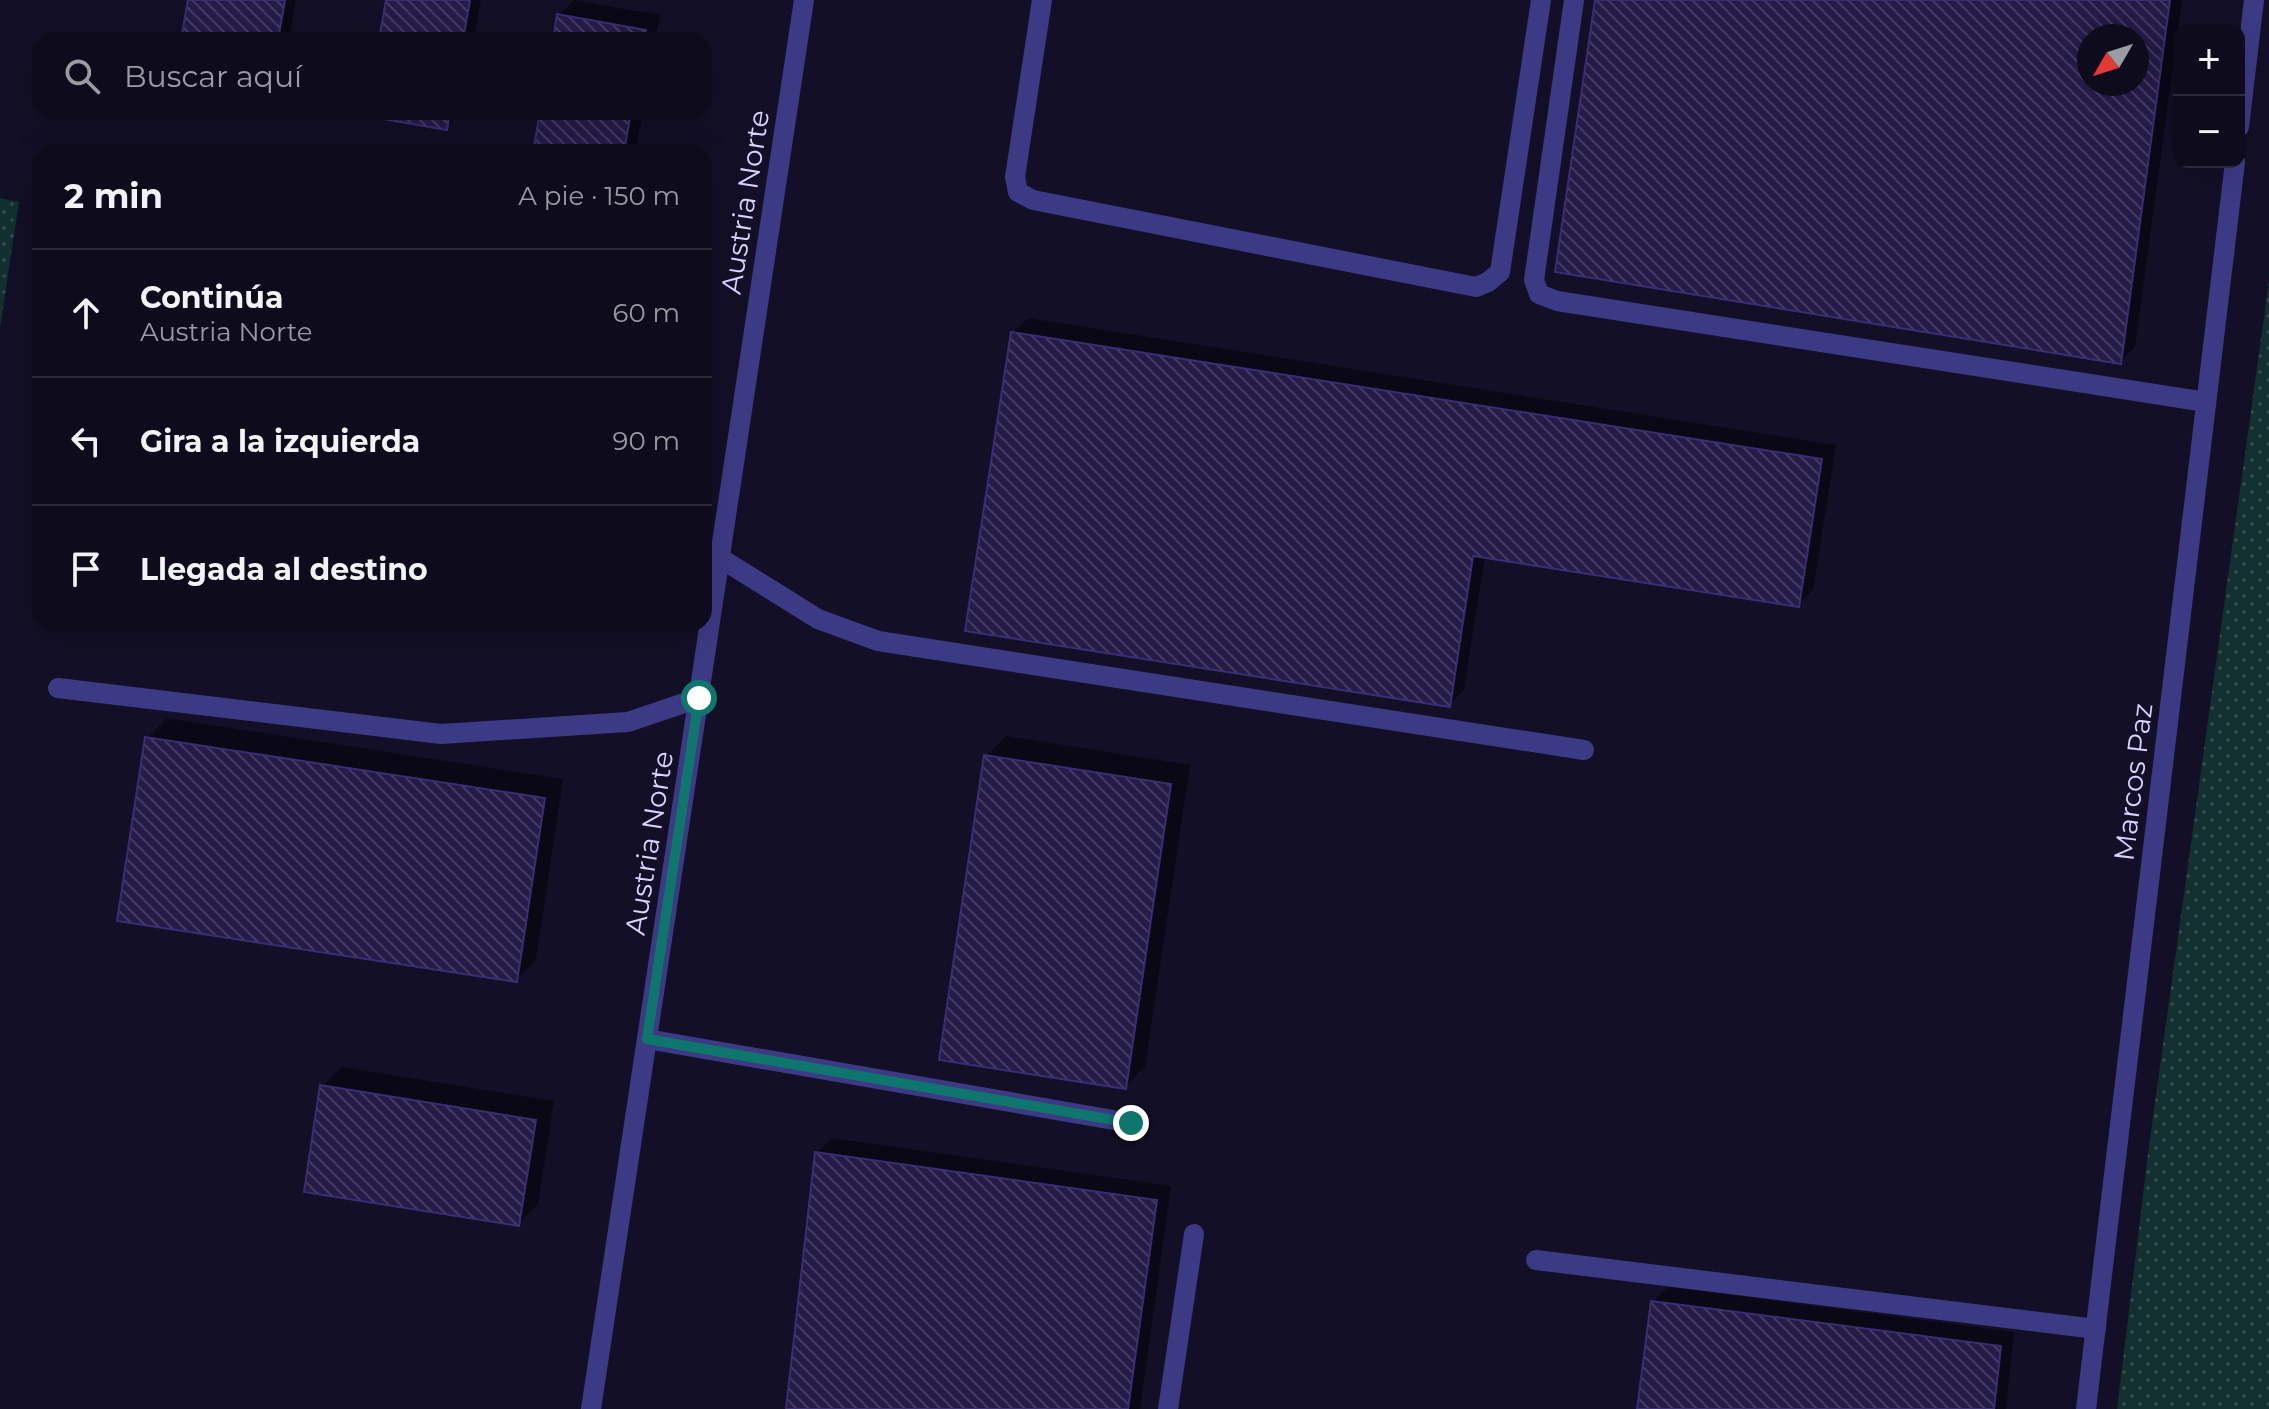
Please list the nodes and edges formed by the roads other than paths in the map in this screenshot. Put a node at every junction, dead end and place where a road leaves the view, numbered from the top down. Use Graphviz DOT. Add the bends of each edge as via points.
graph roads {
  1 [pos="804,0"];
  2 [pos="1042,0"];
  3 [pos="1541,0"];
  4 [pos="1574,0"];
  5 [pos="2254,0"];
  6 [pos="2243,96"];
  7 [pos="2234,168"];
  8 [pos="2206,402"];
  9 [pos="720,558"];
  10 [pos="712,611"];
  11 [pos="709,632"];
  12 [pos="58,688"];
  13 [pos="699,698"];
  14 [pos="1584,750"];
  15 [pos="647,1039"];
  16 [pos="1131,1123"];
  17 [pos="1194,1234"];
  18 [pos="1536,1260"];
  19 [pos="2096,1329"];
  20 [pos="591,1409"];
  21 [pos="1168,1409"];
  22 [pos="2086,1409"];
  1 -- 9 [label="street, Austria Norte"];
  2 -- 3 [label="street" via="1015,177 1018,192 1033,200 1476,287 1500,272"];
  4 -- 8 [label="street" via="1534,280 1539,294 1557,301"];
  5 -- 6 [label="street"];
  7 -- 8 [label="street, Marcos Paz"];
  8 -- 19 [label="street, Marcos Paz"];
  9 -- 10 [label="street, Austria Norte"];
  9 -- 14 [label="street" via="818,619 878,641"];
  11 -- 13 [label="street, Austria Norte"];
  12 -- 13 [label="street" via="441,734 628,722"];
  13 -- 15 [label="street, Austria Norte"];
  15 -- 16 [label="street"];
  15 -- 20 [label="street, Austria Norte"];
  17 -- 21 [label="street"];
  18 -- 19 [label="street"];
  19 -- 22 [label="street, Marcos Paz"];
}
